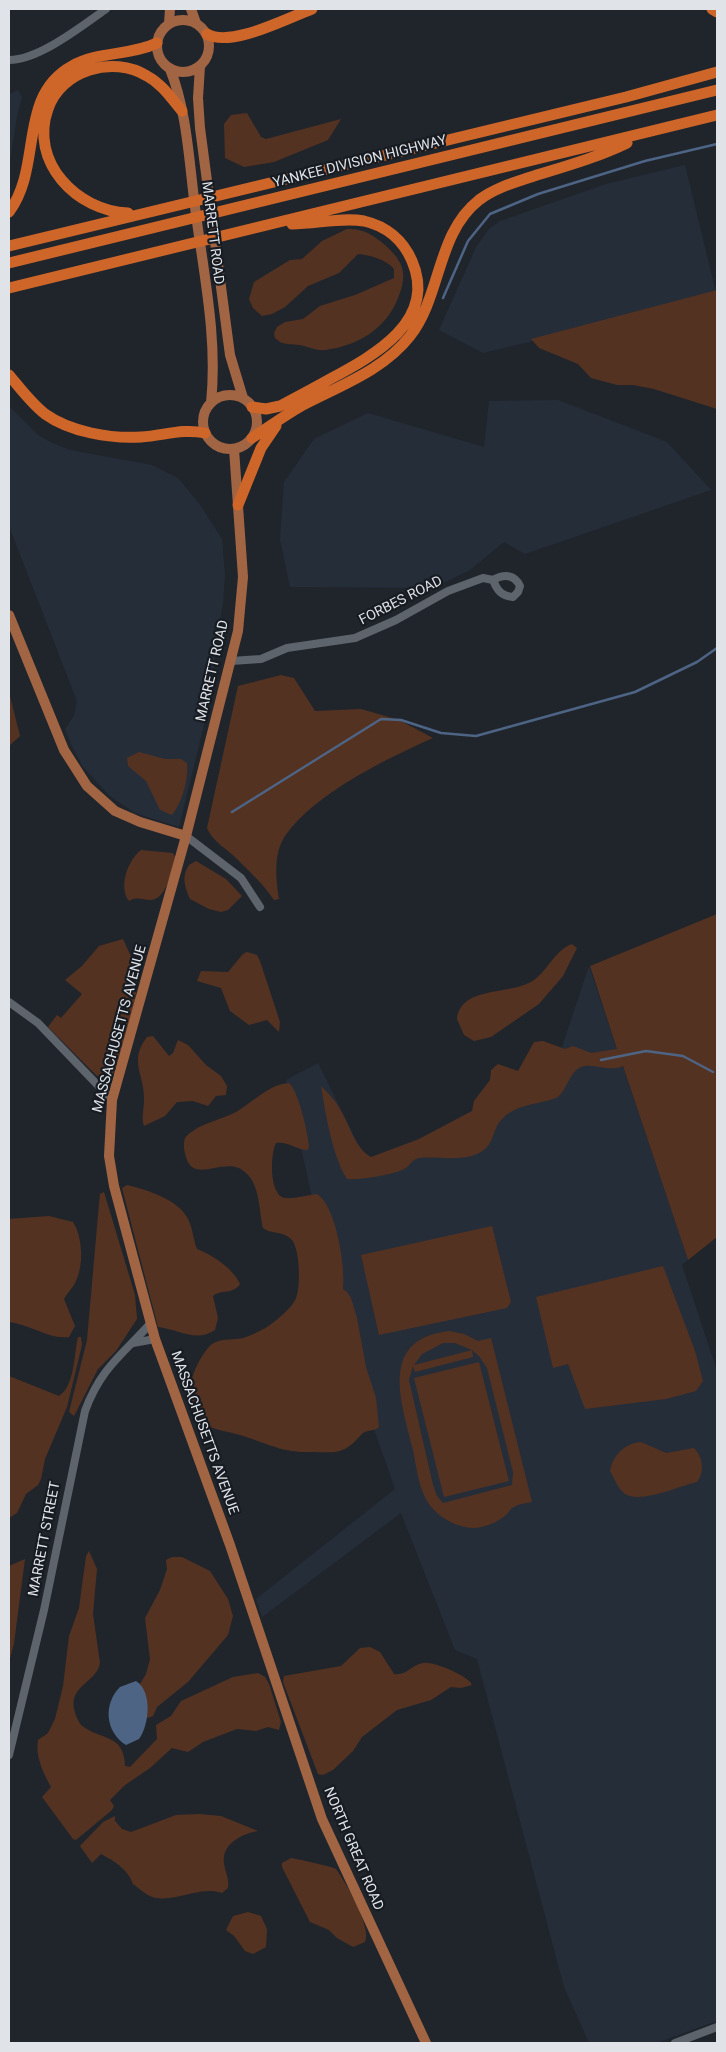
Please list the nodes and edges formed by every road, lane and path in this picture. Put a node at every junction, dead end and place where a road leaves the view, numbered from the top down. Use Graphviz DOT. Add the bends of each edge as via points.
graph roads {
  1 [pos="106,9"];
  2 [pos="170,9"];
  3 [pos="191,9"];
  4 [pos="312,9"];
  5 [pos="712,9"];
  6 [pos="717,12"];
  7 [pos="169,23"];
  8 [pos="196,23"];
  9 [pos="207,34"];
  10 [pos="157,43"];
  11 [pos="9,60"];
  12 [pos="200,66"];
  13 [pos="170,68"];
  14 [pos="717,72"];
  15 [pos="717,90"];
  16 [pos="182,111"];
  17 [pos="717,115"];
  18 [pos="644,134"];
  19 [pos="9,212"];
  20 [pos="140,214"];
  21 [pos="275,223"];
  22 [pos="9,246"];
  23 [pos="9,263"];
  24 [pos="9,288"];
  25 [pos="9,375"];
  26 [pos="243,398"];
  27 [pos="211,403"];
  28 [pos="252,406"];
  29 [pos="290,413"];
  30 [pos="205,433"];
  31 [pos="252,438"];
  32 [pos="234,449"];
  33 [pos="238,505"];
  34 [pos="493,580"];
  35 [pos="9,615"];
  36 [pos="231,661"];
  37 [pos="186,836"];
  38 [pos="260,907"];
  39 [pos="9,1002"];
  40 [pos="112,1100"];
  41 [pos="150,1324"];
  42 [pos="155,1340"];
  43 [pos="133,1343"];
  44 [pos="250,1603"];
  45 [pos="9,1755"];
  46 [pos="717,2027"];
  47 [pos="426,2043"];
  48 [pos="674,2043"];
  1 -- 11 [label="street" via="65,39 18,60"];
  2 -- 7 [label="main road"];
  3 -- 8 [label="main road"];
  4 -- 9 [label="highway" via="237,36 222,39"];
  5 -- 6 [label="highway"];
  7 -- 8 [label="main road" via="182,19"];
  7 -- 10 [label="main road"];
  8 -- 9 [label="main road"];
  9 -- 12 [label="main road" via="209,49"];
  10 -- 13 [label="main road" via="160,58"];
  10 -- 19 [label="highway" via="135,52 83,61 54,80 38,106 25,179"];
  12 -- 13 [label="main road" via="184,72"];
  12 -- 26 [label="main road, MARRETT ROAD" via="198,113 206,176 230,355"];
  13 -- 16 [label="main road, MARRETT ROAD"];
  14 -- 20 [label="highway" via="643,93"];
  15 -- 23 [label="highway, YANKEE DIVISION HIGHWAY"];
  16 -- 20 [label="highway" via="146,75 114,67 76,75 60,89 48,109 44,125 47,151 54,169 67,187 97,207"];
  16 -- 27 [label="main road, MARRETT ROAD" via="214,353"];
  17 -- 18 [label="highway"];
  18 -- 21 [label="highway"];
  18 -- 29 [label="highway" via="604,154 511,184 480,199 454,230 425,311 406,341 376,366"];
  20 -- 22 [label="highway"];
  21 -- 24 [label="highway"];
  21 -- 28 [label="highway" via="316,224 346,220 380,227 396,237 407,250 416,272 417,294 404,326 378,352 280,406"];
  25 -- 30 [label="highway" via="42,411 74,428 129,438 184,430"];
  26 -- 27 [label="main road" via="226,395"];
  26 -- 28 [label="main road"];
  27 -- 30 [label="main road" via="203,418"];
  28 -- 31 [label="main road" via="257,424"];
  29 -- 31 [label="highway"];
  29 -- 33 [label="highway" via="264,442"];
  30 -- 32 [label="main road" via="214,444"];
  31 -- 32 [label="main road" via="244,446"];
  32 -- 33 [label="main road, MARRETT ROAD"];
  33 -- 36 [label="main road, MARRETT ROAD" via="243,577 240,616"];
  34 -- 36 [label="street, FORBES ROAD" via="483,578 448,591 355,638 287,648 261,659"];
  35 -- 37 [label="main road" via="64,750 86,786 116,810 140,822"];
  36 -- 37 [label="main road, MARRETT ROAD"];
  37 -- 38 [label="street" via="241,878"];
  37 -- 40 [label="main road, MASSACHUSETTS AVENUE"];
  39 -- 40 [label="street" via="38,1023"];
  40 -- 41 [label="main road, MASSACHUSETTS AVENUE" via="108,1148 112,1175"];
  41 -- 42 [label="main road, MASSACHUSETTS AVENUE"];
  41 -- 43 [label="street, MARRETT STREET"];
  42 -- 43 [label="street"];
  42 -- 44 [label="main road, MASSACHUSETTS AVENUE"];
  43 -- 45 [label="street, MARRETT STREET" via="106,1369 90,1397 80,1426 44,1610"];
  44 -- 47 [label="main road, NORTH GREAT ROAD" via="322,1819"];
  46 -- 48 [label="street"];
}
